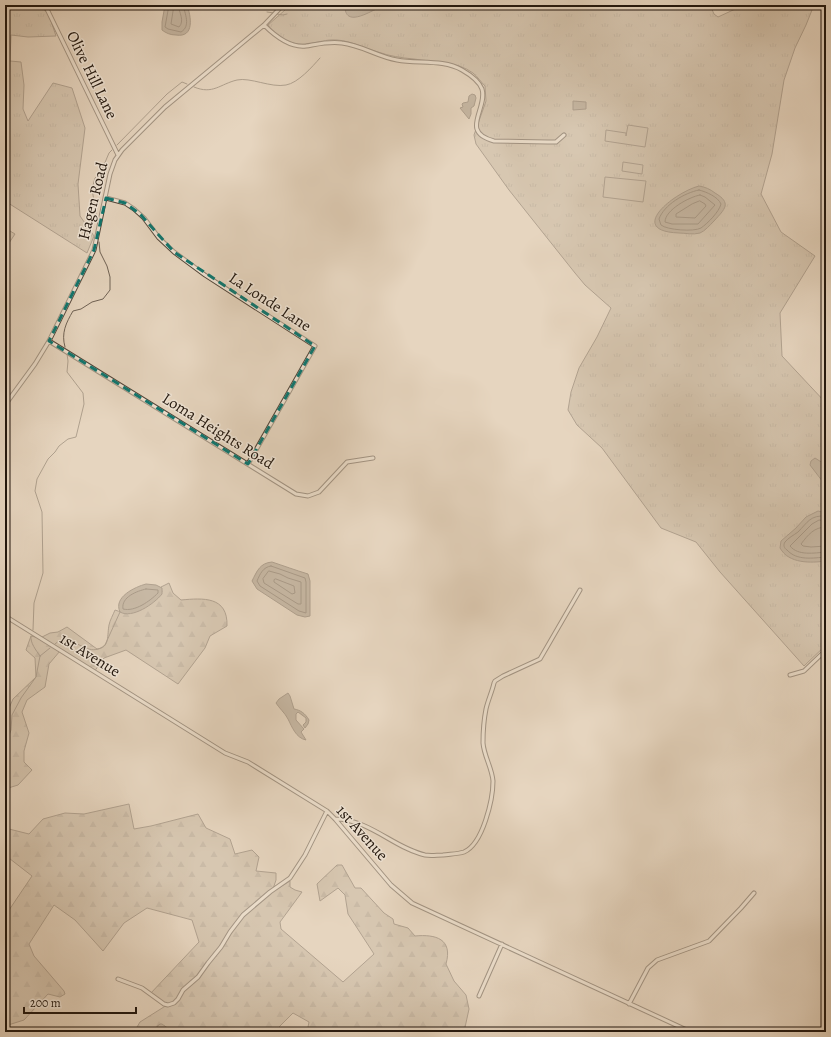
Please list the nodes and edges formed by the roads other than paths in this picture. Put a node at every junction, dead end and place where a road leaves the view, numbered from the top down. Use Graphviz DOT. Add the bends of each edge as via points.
graph roads {
  1 [pos="45,5"];
  2 [pos="283,5"];
  3 [pos="264,25"];
  4 [pos="564,135"];
  5 [pos="118,155"];
  6 [pos="106,198"];
  7 [pos="49,340"];
  8 [pos="5,405"];
  9 [pos="373,458"];
  10 [pos="248,464"];
  11 [pos="580,590"];
  12 [pos="5,616"];
  13 [pos="826,650"];
  14 [pos="790,675"];
  15 [pos="327,812"];
  16 [pos="335,819"];
  17 [pos="754,893"];
  18 [pos="502,944"];
  19 [pos="118,979"];
  20 [pos="479,996"];
  21 [pos="629,1004"];
  22 [pos="691,1032"];
  1 -- 5 [label="street, Olive Hill Lane"];
  2 -- 3 [label="street, Hagen Road"];
  3 -- 4 [label="street" via="278,37 292,44 305,46 326,42 343,43 396,60 442,64 462,70 482,88 476,124 480,134 490,140 556,142"];
  3 -- 5 [label="street, Hagen Road" via="165,107"];
  5 -- 6 [label="street, Hagen Road" via="110,174"];
  6 -- 7 [label="street, Hagen Road" via="94,250"];
  6 -- 10 [label="street, La Londe Lane" via="125,203 134,209 174,252 315,346"];
  7 -- 8 [label="street, Hagen Road"];
  7 -- 10 [label="street, Loma Heights Road"];
  9 -- 10 [label="street, Loma Heights Road" via="347,462 319,492 308,496 296,494"];
  11 -- 16 [label="street" via="540,660 502,676 494,683 485,714 483,743 493,780 492,799 479,836 465,852 426,855 351,821"];
  12 -- 15 [label="street, 1st Avenue" via="225,753 248,762"];
  13 -- 14 [label="street" via="804,671"];
  15 -- 16 [label="street, 1st Avenue"];
  15 -- 19 [label="street" via="290,878 243,915 222,948 174,1003 164,1004 142,988"];
  16 -- 18 [label="street, 1st Avenue" via="405,898"];
  17 -- 21 [label="street" via="709,941 650,965"];
  18 -- 20 [label="street"];
  18 -- 21 [label="street, 1st Avenue"];
  21 -- 22 [label="street, 1st Avenue"];
}
